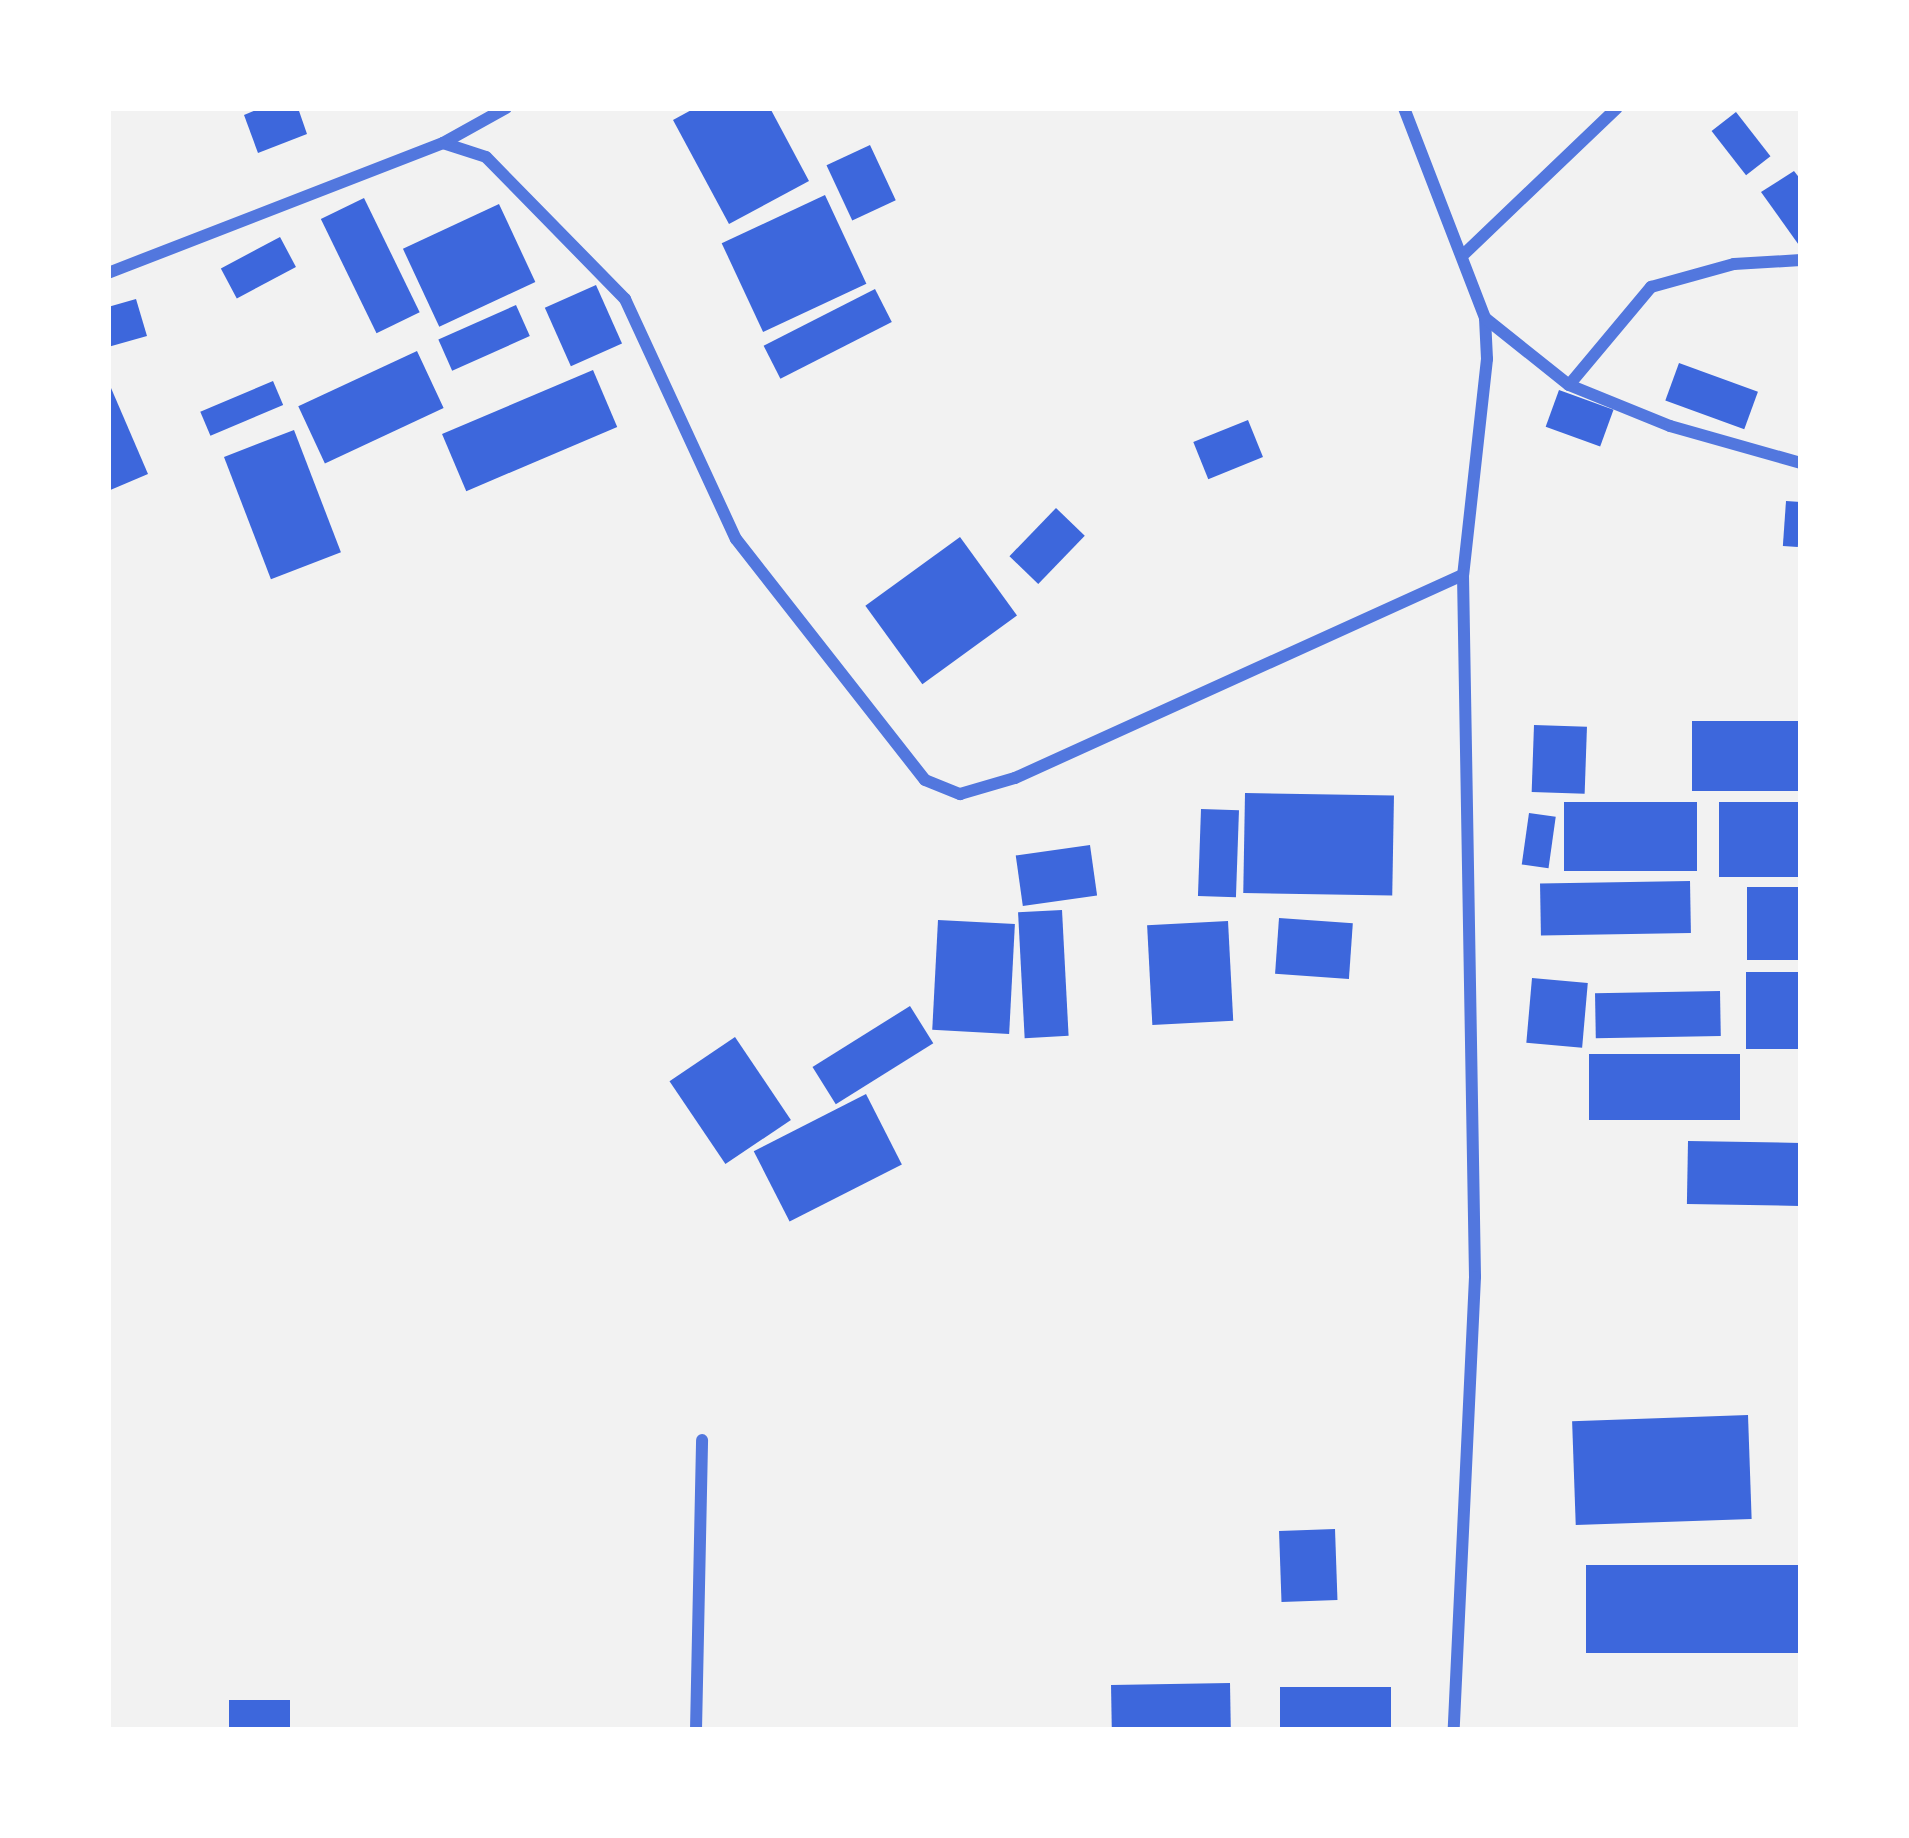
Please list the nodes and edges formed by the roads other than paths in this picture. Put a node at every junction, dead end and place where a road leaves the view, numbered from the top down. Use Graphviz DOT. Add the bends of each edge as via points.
graph roads {
  1 [pos="506,108"];
  2 [pos="1404,108"];
  3 [pos="1617,108"];
  4 [pos="443,142"];
  5 [pos="1463,255"];
  6 [pos="1801,260"];
  7 [pos="108,273"];
  8 [pos="1485,318"];
  9 [pos="1568,385"];
  10 [pos="1801,464"];
  11 [pos="1462,575"];
  12 [pos="702,1440"];
  13 [pos="696,1730"];
  14 [pos="1454,1730"];
  1 -- 4 [label="street"];
  2 -- 5 [label="street"];
  3 -- 5 [label="street"];
  4 -- 7 [label="street"];
  4 -- 11 [label="street" via="498,168 625,299 736,539 925,780 960,794 1016,778"];
  5 -- 8 [label="street"];
  6 -- 9 [label="street" via="1734,264 1651,287"];
  8 -- 9 [label="street"];
  8 -- 11 [label="street"];
  9 -- 10 [label="street" via="1670,426"];
  11 -- 14 [label="street" via="1475,1276"];
  12 -- 13 [label="street"];
}
